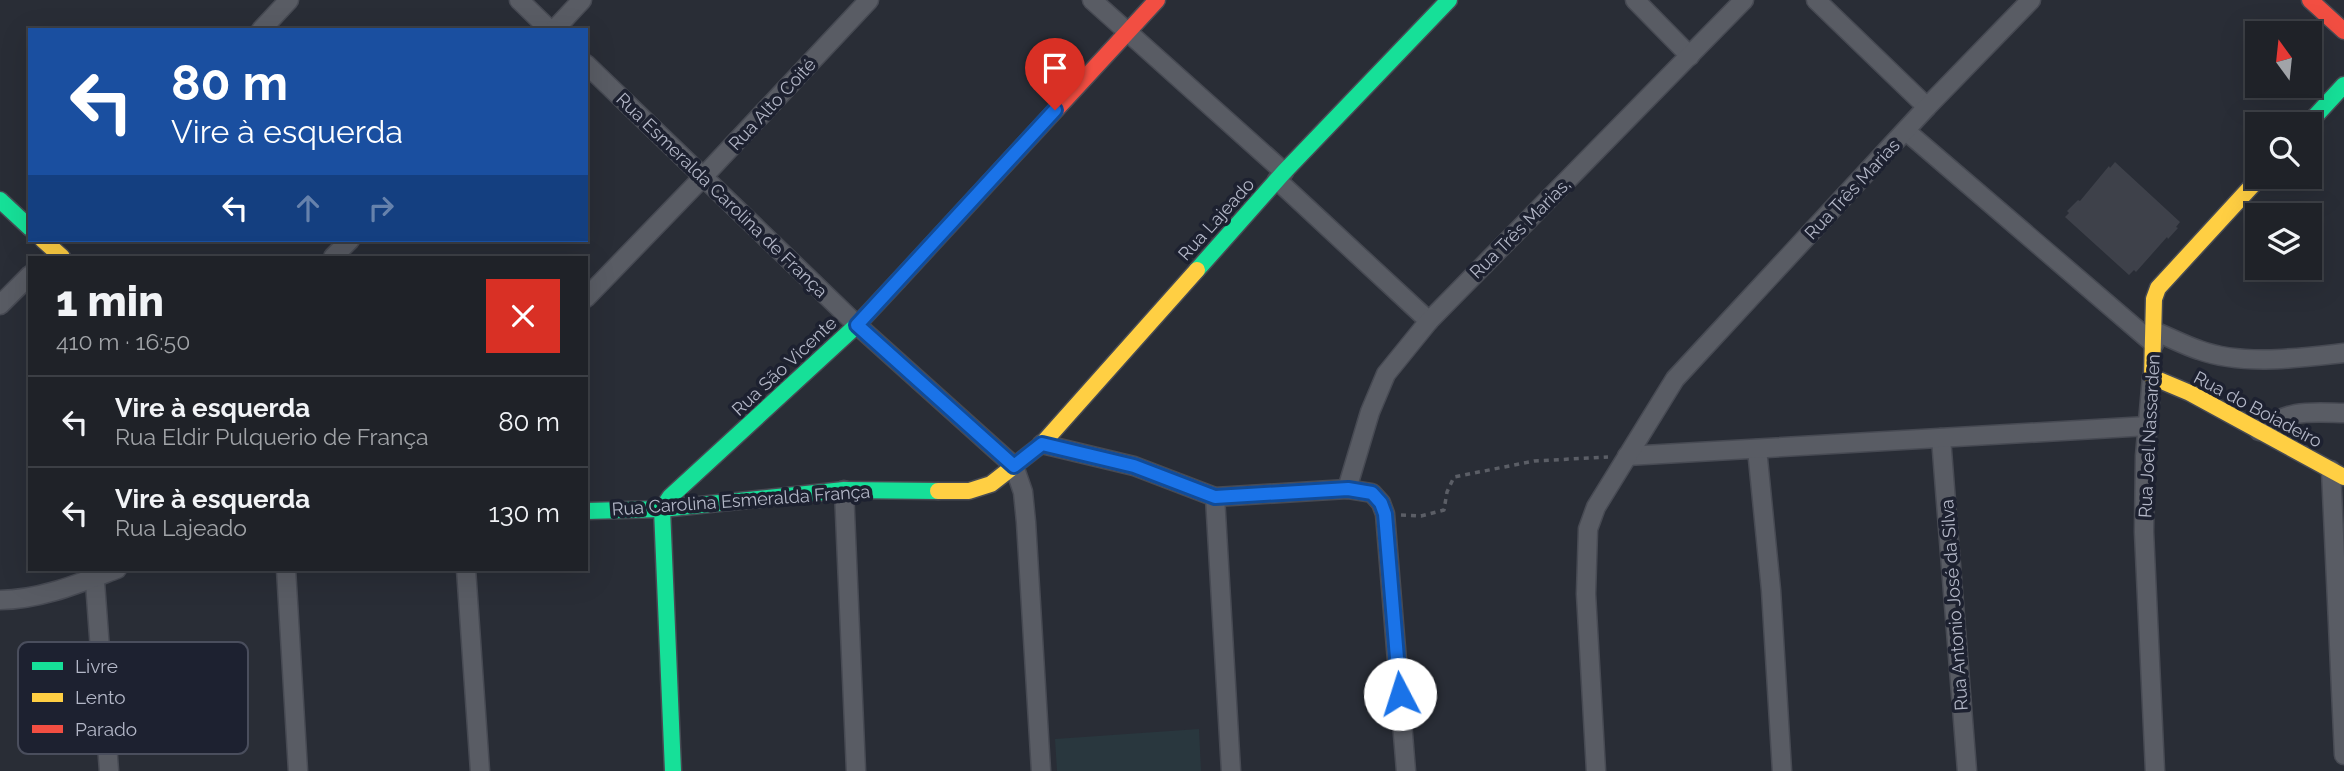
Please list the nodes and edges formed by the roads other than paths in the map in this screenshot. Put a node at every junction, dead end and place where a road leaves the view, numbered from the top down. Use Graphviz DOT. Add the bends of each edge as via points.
graph roads {
  1 [pos="289,0"];
  2 [pos="519,0"];
  3 [pos="582,0"];
  4 [pos="869,0"];
  5 [pos="1093,0"];
  6 [pos="1157,0"];
  7 [pos="1450,0"];
  8 [pos="1635,0"];
  9 [pos="1744,0"];
  10 [pos="1816,0"];
  11 [pos="2031,0"];
  12 [pos="2310,0"];
  13 [pos="263,28"];
  14 [pos="550,28"];
  15 [pos="554,28"];
  16 [pos="2344,31"];
  17 [pos="1127,32"];
  18 [pos="1690,56"];
  19 [pos="588,67"];
  20 [pos="2344,85"];
  21 [pos="1927,107"];
  22 [pos="2319,112"];
  23 [pos="1906,131"];
  24 [pos="1280,176"];
  25 [pos="703,177"];
  26 [pos="2249,189"];
  27 [pos="0,200"];
  28 [pos="28,226"];
  29 [pos="348,242"];
  30 [pos="333,256"];
  31 [pos="28,277"];
  32 [pos="588,296"];
  33 [pos="0,306"];
  34 [pos="1429,321"];
  35 [pos="857,325"];
  36 [pos="2154,337"];
  37 [pos="2344,354"];
  38 [pos="2152,377"];
  39 [pos="2344,413"];
  40 [pos="2148,426"];
  41 [pos="2259,431"];
  42 [pos="1941,438"];
  43 [pos="1042,444"];
  44 [pos="1757,449"];
  45 [pos="1627,456"];
  46 [pos="1014,466"];
  47 [pos="2338,474"];
  48 [pos="1348,489"];
  49 [pos="844,490"];
  50 [pos="1215,497"];
  51 [pos="663,509"];
  52 [pos="588,510"];
  53 [pos="286,571"];
  54 [pos="466,571"];
  55 [pos="94,573"];
  56 [pos="0,600"];
  57 [pos="100,642"];
  58 [pos="2344,755"];
  59 [pos="298,771"];
  60 [pos="480,771"];
  61 [pos="673,771"];
  62 [pos="856,771"];
  63 [pos="1041,771"];
  64 [pos="1231,771"];
  65 [pos="1406,771"];
  66 [pos="1596,771"];
  67 [pos="1782,771"];
  68 [pos="1966,771"];
  69 [pos="2155,771"];
  1 -- 13 [label="street"];
  2 -- 14 [label="street"];
  3 -- 15 [label="street"];
  4 -- 25 [label="street, Rua Alto Coité"];
  5 -- 17 [label="street"];
  6 -- 17 [label="street, Rua São Vicente"];
  7 -- 24 [label="street, Rua Lajeado"];
  8 -- 18 [label="street"];
  9 -- 18 [label="street, Rua Três Marias,"];
  10 -- 21 [label="street"];
  11 -- 21 [label="street, Rua Três Marias"];
  12 -- 16 [label="street"];
  17 -- 24 [label="street"];
  17 -- 35 [label="street, Rua São Vicente"];
  18 -- 34 [label="street, Rua Três Marias,"];
  19 -- 25 [label="street, Rua Esmeralda Carolina de França"];
  20 -- 22 [label="street"];
  21 -- 23 [label="street, Rua Três Marias"];
  23 -- 36 [label="street, Rua Joel Nassarden"];
  23 -- 45 [label="street, Rua Três Marias" via="1675,379"];
  24 -- 34 [label="street"];
  24 -- 43 [label="street, Rua Lajeado"];
  25 -- 32 [label="street, Rua Alto Coité"];
  25 -- 35 [label="street, Rua Esmeralda Carolina de França"];
  26 -- 36 [label="street" via="2158,288"];
  27 -- 28 [label="street"];
  29 -- 30 [label="street"];
  31 -- 33 [label="street"];
  34 -- 48 [label="street, Rua Três Marias," via="1386,373"];
  35 -- 46 [label="street, Rua Esmeralda Carolina de França"];
  35 -- 51 [label="street, Rua São Vicente" via="670,497"];
  36 -- 37 [label="street" via="2249,358"];
  36 -- 38 [label="street, Rua Joel Nassarden"];
  38 -- 40 [label="street, Rua Joel Nassarden"];
  38 -- 41 [label="street, Rua do Boiadeiro"];
  39 -- 41 [label="street" via="2279,417"];
  40 -- 42 [label="street"];
  40 -- 69 [label="street, Rua Joel Nassarden" via="2144,531"];
  41 -- 47 [label="street, Rua do Boiadeiro"];
  42 -- 44 [label="street"];
  42 -- 68 [label="street, Rua Antonio José da Silva"];
  43 -- 46 [label="street, Rua Lajeado"];
  43 -- 50 [label="street" via="1134,466"];
  44 -- 45 [label="street"];
  44 -- 67 [label="street" via="1772,590"];
  45 -- 66 [label="street, Rua Três Marias" via="1588,529 1586,594"];
  46 -- 49 [label="street, Rua Carolina Esmeralda França" via="991,484 969,491"];
  46 -- 63 [label="street" via="1026,522"];
  47 -- 58 [label="street"];
  48 -- 50 [label="street"];
  48 -- 65 [label="street" via="1372,493 1385,514"];
  49 -- 51 [label="street, Rua Carolina Esmeralda França"];
  49 -- 62 [label="street"];
  50 -- 64 [label="street"];
  51 -- 52 [label="street, Rua Carolina Esmeralda França"];
  51 -- 61 [label="street"];
  53 -- 59 [label="street"];
  54 -- 60 [label="street"];
  55 -- 56 [label="street" via="65,588"];
  55 -- 57 [label="street"];
}
